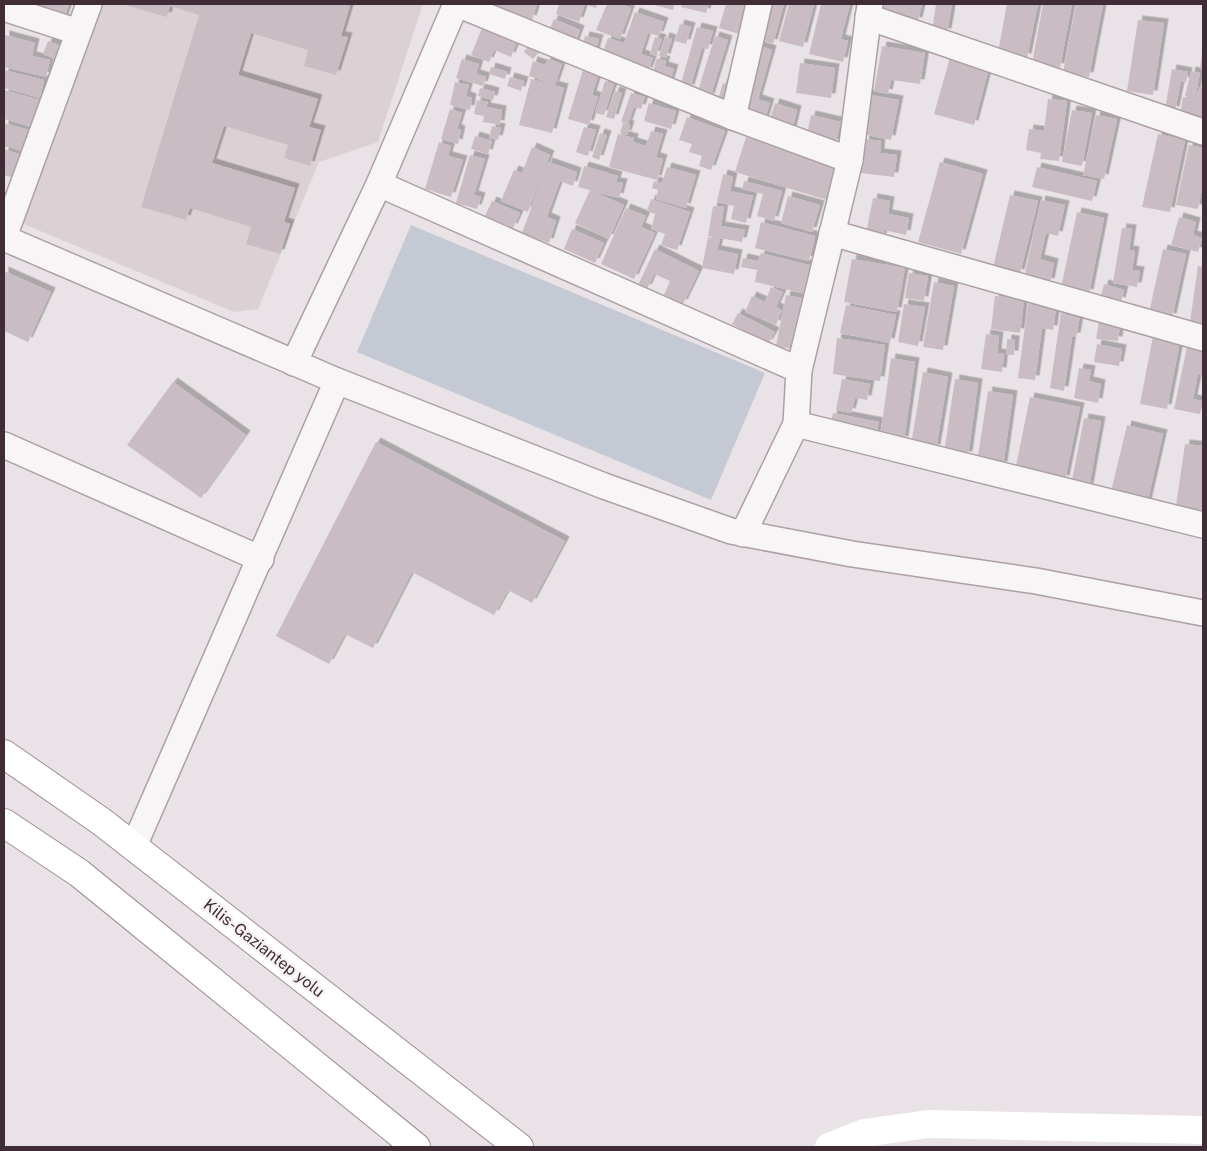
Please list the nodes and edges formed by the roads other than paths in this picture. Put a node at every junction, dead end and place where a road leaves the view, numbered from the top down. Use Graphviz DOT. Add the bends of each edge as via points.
graph roads {
  1 [pos="89,4"];
  2 [pos="457,4"];
  3 [pos="759,4"];
  4 [pos="4,8"];
  5 [pos="869,10"];
  6 [pos="78,32"];
  7 [pos="733,117"];
  8 [pos="1203,132"];
  9 [pos="850,160"];
  10 [pos="379,184"];
  11 [pos="832,234"];
  12 [pos="4,238"];
  13 [pos="1203,338"];
  14 [pos="294,363"];
  15 [pos="799,370"];
  16 [pos="337,381"];
  17 [pos="796,424"];
  18 [pos="4,445"];
  19 [pos="1203,525"];
  20 [pos="743,534"];
  21 [pos="261,559"];
  22 [pos="1203,613"];
  23 [pos="4,754"];
  24 [pos="4,823"];
  25 [pos="134,846"];
  26 [pos="1203,1130"];
  27 [pos="411,1146"];
  28 [pos="519,1147"];
  29 [pos="829,1147"];
  1 -- 6 [label="street"];
  2 -- 7 [label="street"];
  2 -- 10 [label="street"];
  3 -- 7 [label="street"];
  4 -- 6 [label="street"];
  5 -- 8 [label="street"];
  5 -- 9 [label="street"];
  6 -- 12 [label="street"];
  7 -- 9 [label="street"];
  9 -- 11 [label="street"];
  10 -- 14 [label="street"];
  10 -- 15 [label="street"];
  11 -- 13 [label="street"];
  11 -- 15 [label="street"];
  12 -- 14 [label="street"];
  14 -- 16 [label="street"];
  15 -- 17 [label="street"];
  16 -- 20 [label="street" via="604,486"];
  16 -- 21 [label="street"];
  17 -- 19 [label="street"];
  17 -- 20 [label="street"];
  18 -- 21 [label="street"];
  20 -- 22 [label="street" via="1036,581"];
  21 -- 25 [label="street"];
  23 -- 25 [label="main road, Kilis-Gaziantep yolu"];
  24 -- 27 [label="main road" via="79,873"];
  25 -- 28 [label="main road, Kilis-Gaziantep yolu"];
  26 -- 29 [label="main road" via="928,1124 864,1132"];
}
